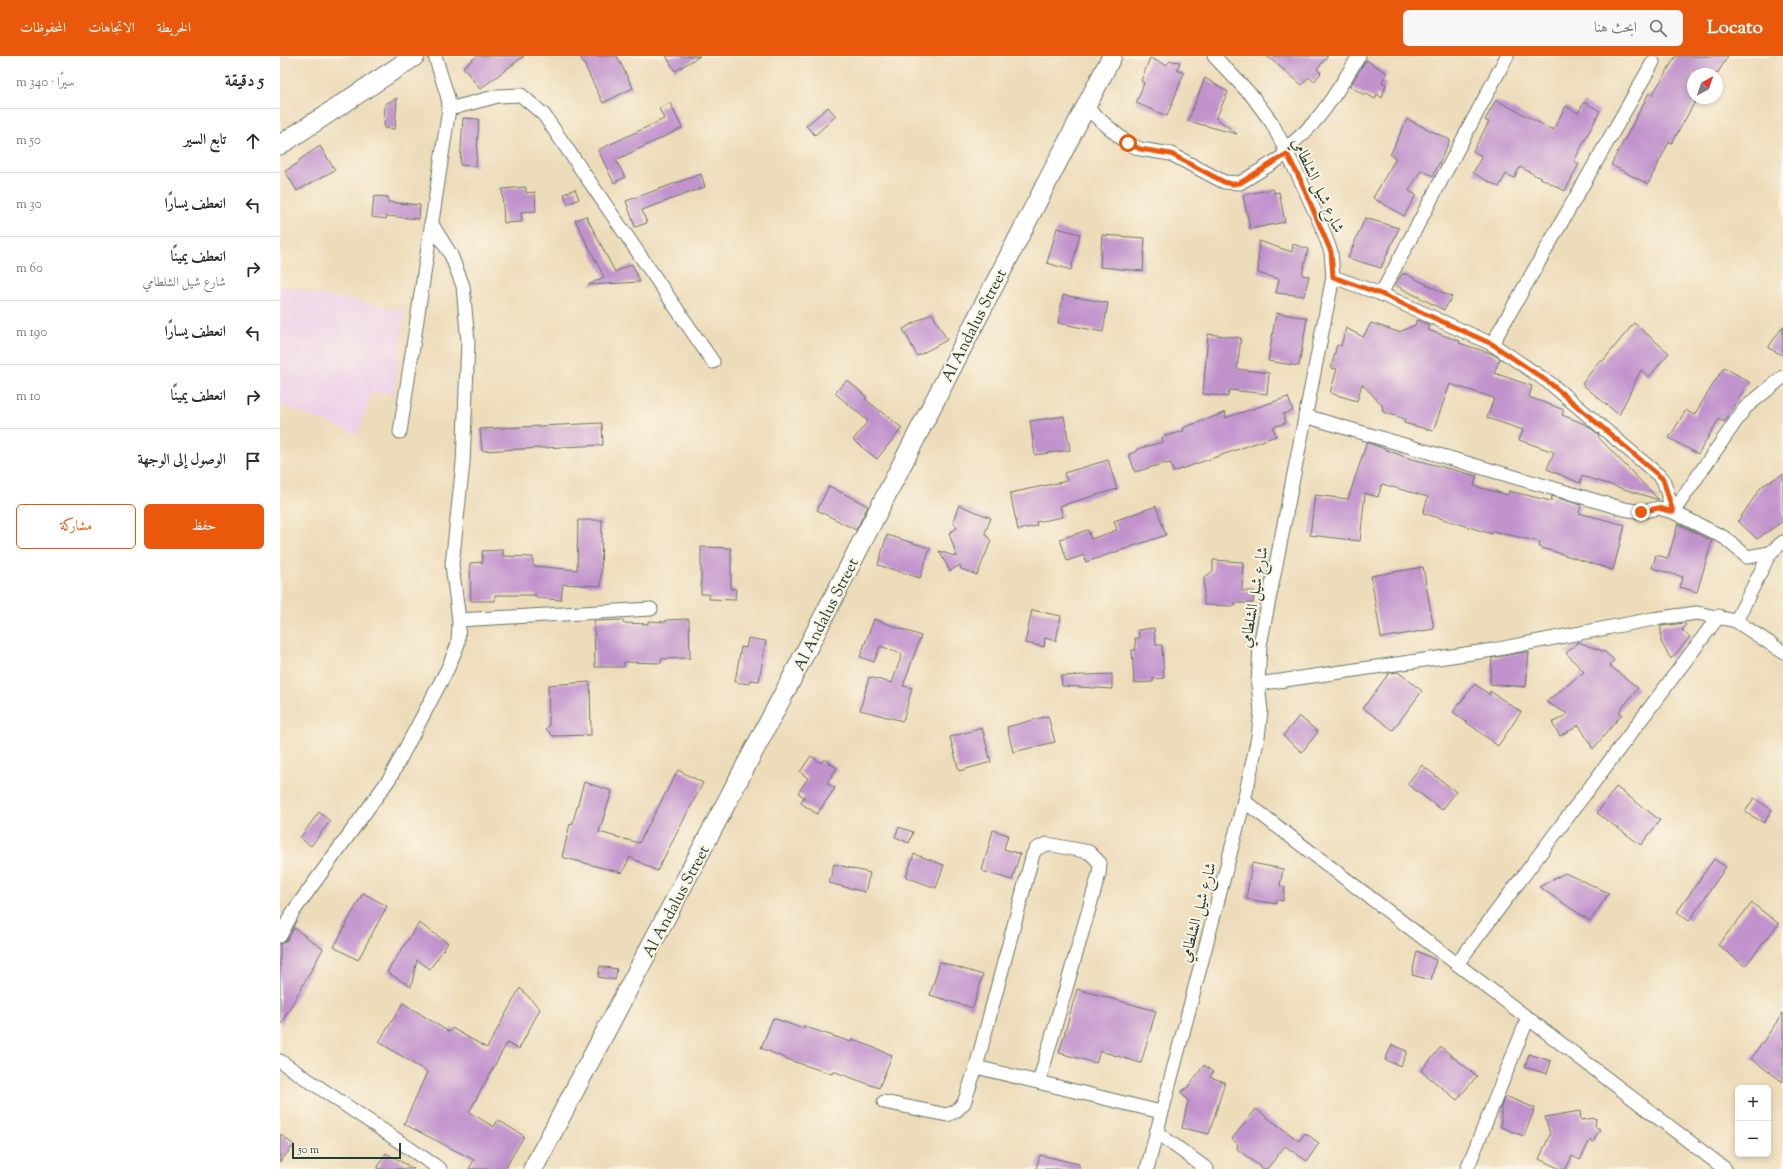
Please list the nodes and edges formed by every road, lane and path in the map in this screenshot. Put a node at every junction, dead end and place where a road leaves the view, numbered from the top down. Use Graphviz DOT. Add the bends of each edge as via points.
graph roads {
  1 [pos="415,56"];
  2 [pos="435,56"];
  3 [pos="1112,56"];
  4 [pos="1214,56"];
  5 [pos="1508,56"];
  6 [pos="1358,57"];
  7 [pos="1653,62"];
  8 [pos="1085,107"];
  9 [pos="448,109"];
  10 [pos="280,145"];
  11 [pos="1286,152"];
  12 [pos="431,222"];
  13 [pos="1333,277"];
  14 [pos="1381,294"];
  15 [pos="1492,344"];
  16 [pos="713,362"];
  17 [pos="1783,377"];
  18 [pos="1305,416"];
  19 [pos="400,432"];
  20 [pos="1673,512"];
  21 [pos="1783,542"];
  22 [pos="1770,552"];
  23 [pos="651,609"];
  24 [pos="1719,616"];
  25 [pos="459,620"];
  26 [pos="1736,621"];
  27 [pos="1783,652"];
  28 [pos="1258,684"];
  29 [pos="1244,801"];
  30 [pos="280,936"];
  31 [pos="1457,964"];
  32 [pos="1528,1018"];
  33 [pos="280,1061"];
  34 [pos="976,1067"];
  35 [pos="1039,1082"];
  36 [pos="884,1102"];
  37 [pos="1161,1112"];
  38 [pos="1156,1132"];
  39 [pos="440,1169"];
  40 [pos="533,1169"];
  41 [pos="1147,1169"];
  42 [pos="1207,1169"];
  43 [pos="1467,1169"];
  44 [pos="1725,1169"];
  1 -- 10 [label="main road"];
  2 -- 9 [label="street" via="448,98"];
  3 -- 8 [label="main road, Al Andalus Street"];
  4 -- 11 [label="street, شارع شيل الشلطامي" via="1252,96 1272,123"];
  5 -- 14 [label="street"];
  6 -- 11 [label="street" via="1311,129"];
  7 -- 15 [label="street"];
  8 -- 11 [label="street" via="1128,143 1140,149 1171,154 1232,184 1240,183"];
  8 -- 40 [label="main road, Al Andalus Street" via="790,682"];
  9 -- 12 [label="street" via="440,178"];
  9 -- 16 [label="street" via="498,96 521,95 544,115"];
  11 -- 13 [label="street, شارع شيل الشلطامي" via="1329,246"];
  12 -- 19 [label="street"];
  12 -- 25 [label="street" via="451,255 463,286 468,342 463,463 452,565"];
  13 -- 14 [label="street"];
  13 -- 18 [label="street, شارع شيل الشلطامي"];
  14 -- 15 [label="street"];
  15 -- 20 [label="street" via="1551,384 1663,479"];
  17 -- 20 [label="street" via="1745,408"];
  18 -- 20 [label="street" via="1624,509 1641,512 1658,508"];
  18 -- 28 [label="street, شارع شيل الشلطامي" via="1260,645"];
  20 -- 22 [label="street" via="1725,538 1747,557"];
  21 -- 22 [label="street"];
  22 -- 26 [label="street"];
  23 -- 25 [label="street"];
  24 -- 26 [label="street"];
  24 -- 28 [label="street" via="1697,613 1493,650"];
  24 -- 31 [label="street"];
  25 -- 30 [label="street" via="459,636 454,654 397,766 293,912"];
  26 -- 27 [label="street"];
  28 -- 29 [label="street, شارع شيل الشلطامي" via="1261,711 1258,737"];
  29 -- 31 [label="street"];
  29 -- 37 [label="street, شارع شيل الشلطامي"];
  31 -- 32 [label="street"];
  32 -- 43 [label="street"];
  32 -- 44 [label="street"];
  33 -- 39 [label="street"];
  34 -- 35 [label="street"];
  34 -- 35 [label="street" via="1033,854 1036,849 1047,844 1089,852 1100,863 1099,874"];
  34 -- 36 [label="street" via="964,1103 956,1112 947,1115"];
  35 -- 37 [label="street"];
  37 -- 38 [label="street, شارع شيل الشلطامي"];
  38 -- 41 [label="street, شارع شيل الشلطامي"];
  38 -- 42 [label="street"];
}
